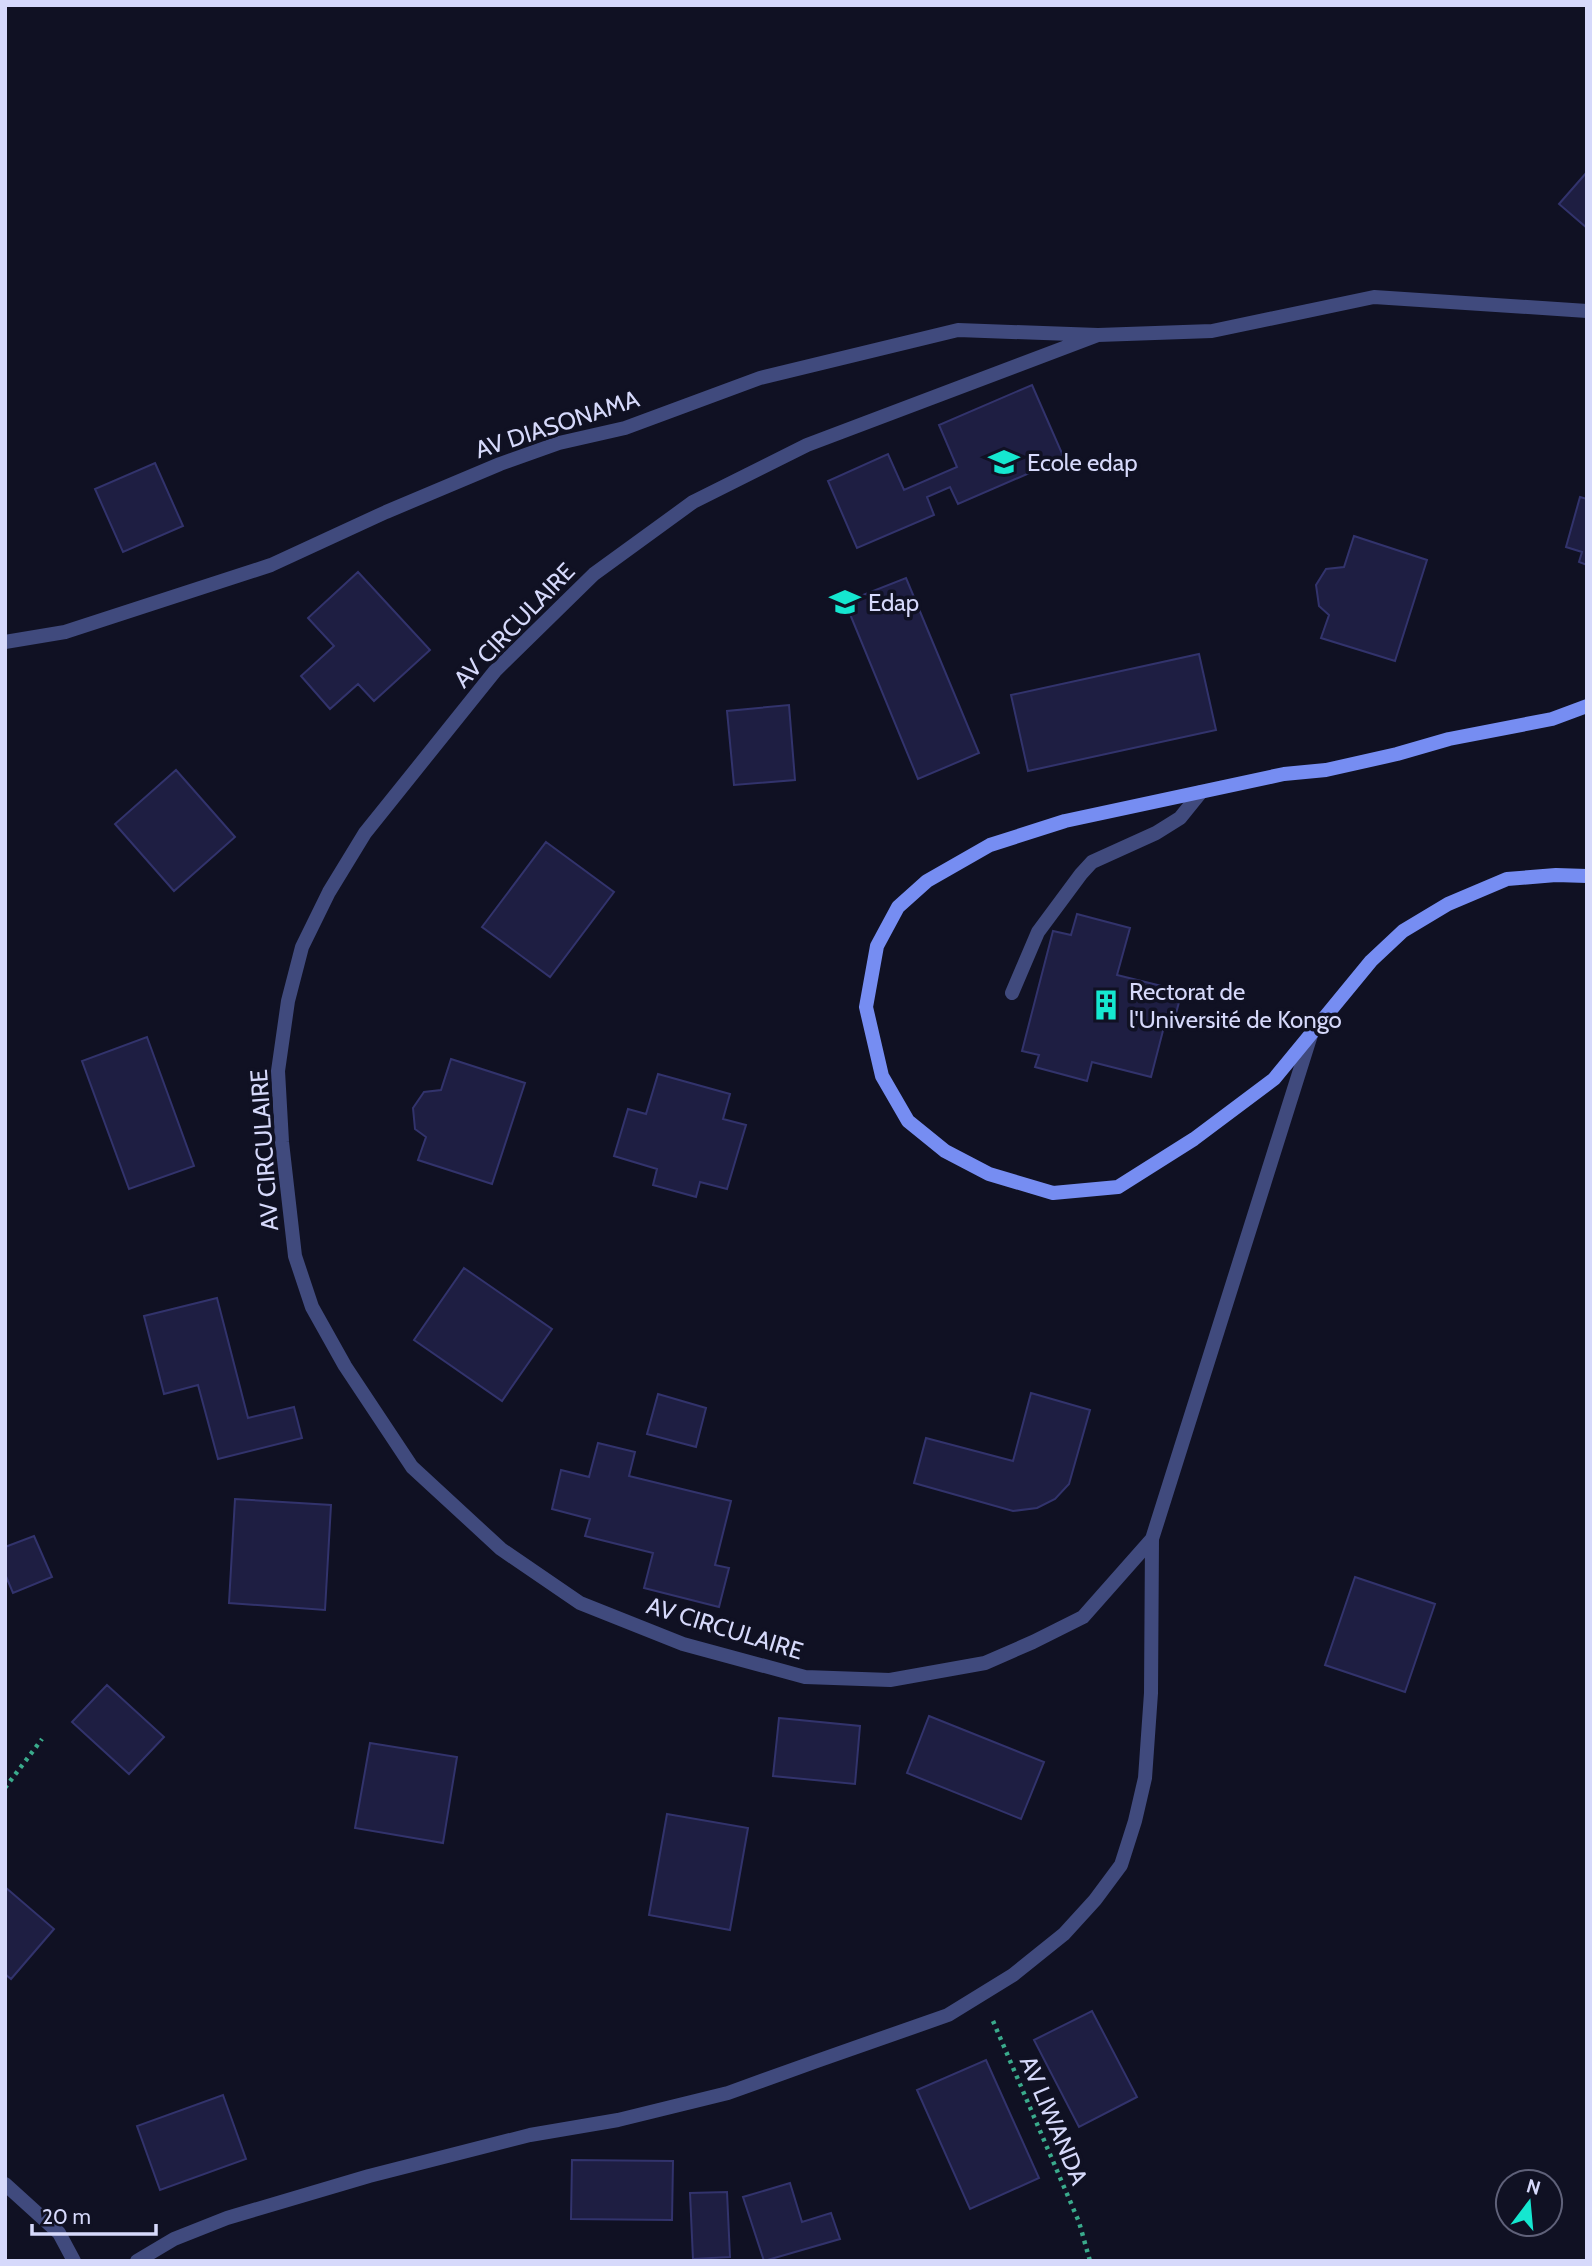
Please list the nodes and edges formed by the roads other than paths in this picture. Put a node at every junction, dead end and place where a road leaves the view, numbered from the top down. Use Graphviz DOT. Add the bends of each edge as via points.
graph roads {
  1 [pos="1587,311"];
  2 [pos="1098,335"];
  3 [pos="5,642"];
  4 [pos="1587,706"];
  5 [pos="1202,792"];
  6 [pos="1587,876"];
  7 [pos="1012,993"];
  8 [pos="1312,1030"];
  9 [pos="1152,1539"];
  10 [pos="5,2184"];
  11 [pos="74,2261"];
  12 [pos="137,2261"];
  1 -- 2 [label="street" via="1374,297 1212,331"];
  2 -- 3 [label="street, AV DIASONAMA" via="958,330 760,377 625,428 559,443 500,464 271,565 65,632"];
  2 -- 9 [label="street, AV CIRCULAIRE" via="807,445 693,502 594,573 495,671 365,833 302,947 278,1071 295,1256 312,1307 345,1366 412,1466 502,1549 580,1603 683,1644 805,1677 890,1680 985,1663 1083,1617"];
  4 -- 5 [label="street" via="1552,719 1449,738 1326,770"];
  5 -- 7 [label="street" via="1180,818 1092,862 1038,932"];
  5 -- 8 [label="street" via="1065,821 990,845 927,881 898,907 877,946 866,1007 882,1076 908,1121 945,1151 989,1174 1053,1193 1118,1187 1195,1139 1273,1079"];
  6 -- 8 [label="street" via="1507,879 1448,904 1395,938"];
  8 -- 9 [label="street"];
  9 -- 12 [label="street" via="1151,1693 1145,1778 1121,1865 1064,1934 1013,1975 948,2015 728,2093 618,2120 530,2135 369,2176 227,2218 174,2239"];
  10 -- 11 [label="street" via="59,2233"];
}
